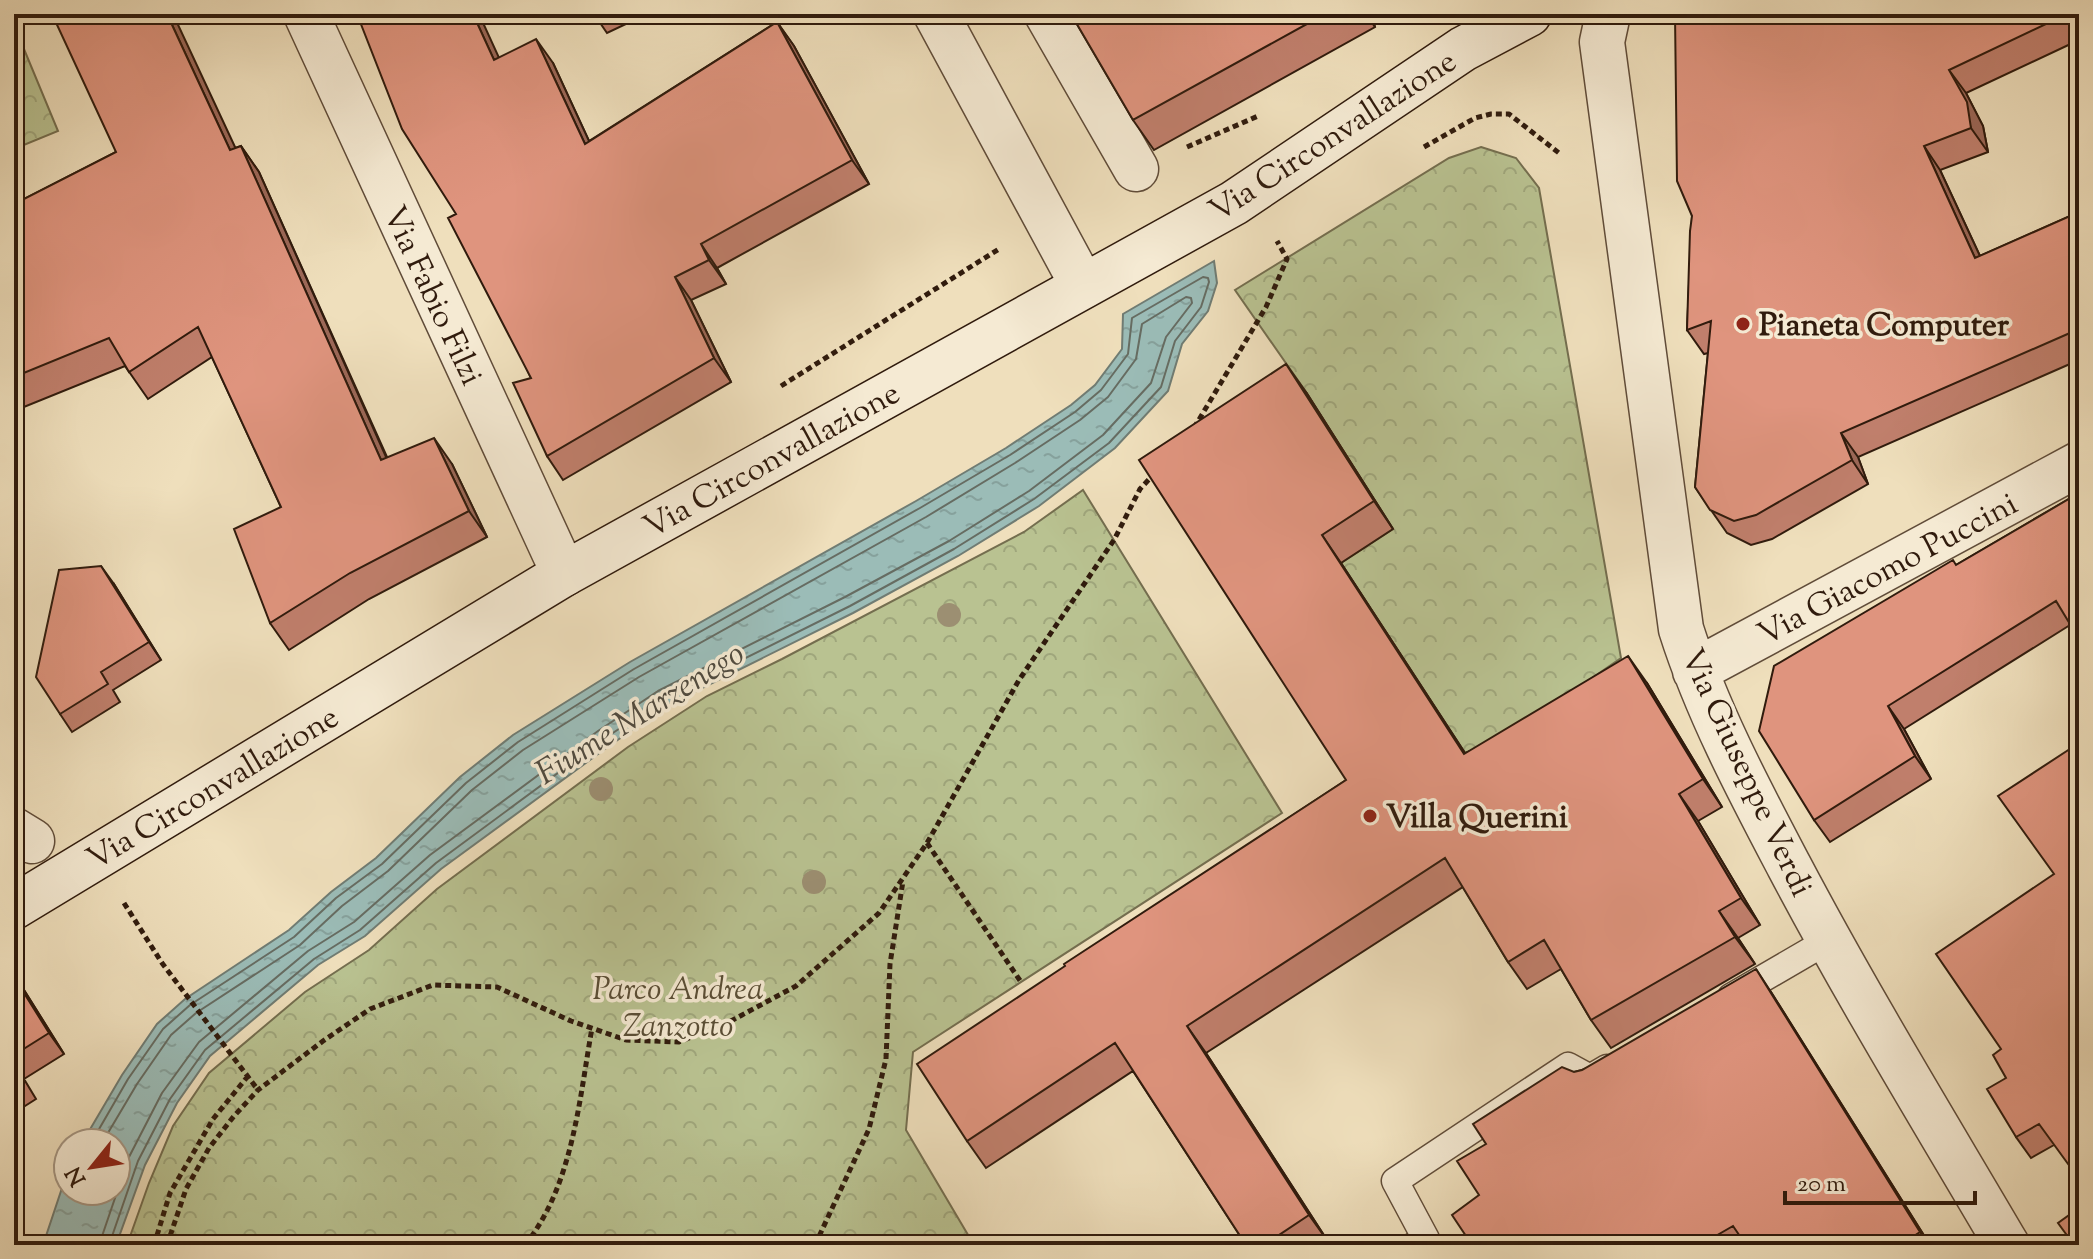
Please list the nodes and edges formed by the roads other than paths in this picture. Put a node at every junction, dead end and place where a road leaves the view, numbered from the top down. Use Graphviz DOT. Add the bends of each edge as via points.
graph roads {
  1 [pos="306,14"];
  2 [pos="936,14"];
  3 [pos="1047,14"];
  4 [pos="1529,14"];
  5 [pos="1608,14"];
  6 [pos="1136,169"];
  7 [pos="1083,286"];
  8 [pos="2079,464"];
  9 [pos="564,574"];
  10 [pos="1695,671"];
  11 [pos="14,907"];
  12 [pos="1829,940"];
  13 [pos="1709,1009"];
  14 [pos="1630,1055"];
  15 [pos="1415,1245"];
  16 [pos="2007,1245"];
  1 -- 9 [label="street, Via Fabio Filzi"];
  2 -- 7 [label="street"];
  3 -- 6 [label="street"];
  4 -- 7 [label="street, Via Circonvallazione" via="1463,49 1234,203"];
  5 -- 10 [label="street, Via Giuseppe Verdi" via="1602,42 1615,143 1681,629"];
  7 -- 9 [label="street, Via Circonvallazione"];
  8 -- 10 [label="street, Via Giacomo Puccini"];
  9 -- 11 [label="street, Via Circonvallazione"];
  10 -- 12 [label="street, Via Giuseppe Verdi" via="1760,811"];
  12 -- 13 [label="lane"];
  12 -- 16 [label="street, Via Giuseppe Verdi"];
  14 -- 15 [label="lane" via="1590,1078 1568,1066 1395,1181 1426,1239"];
}
